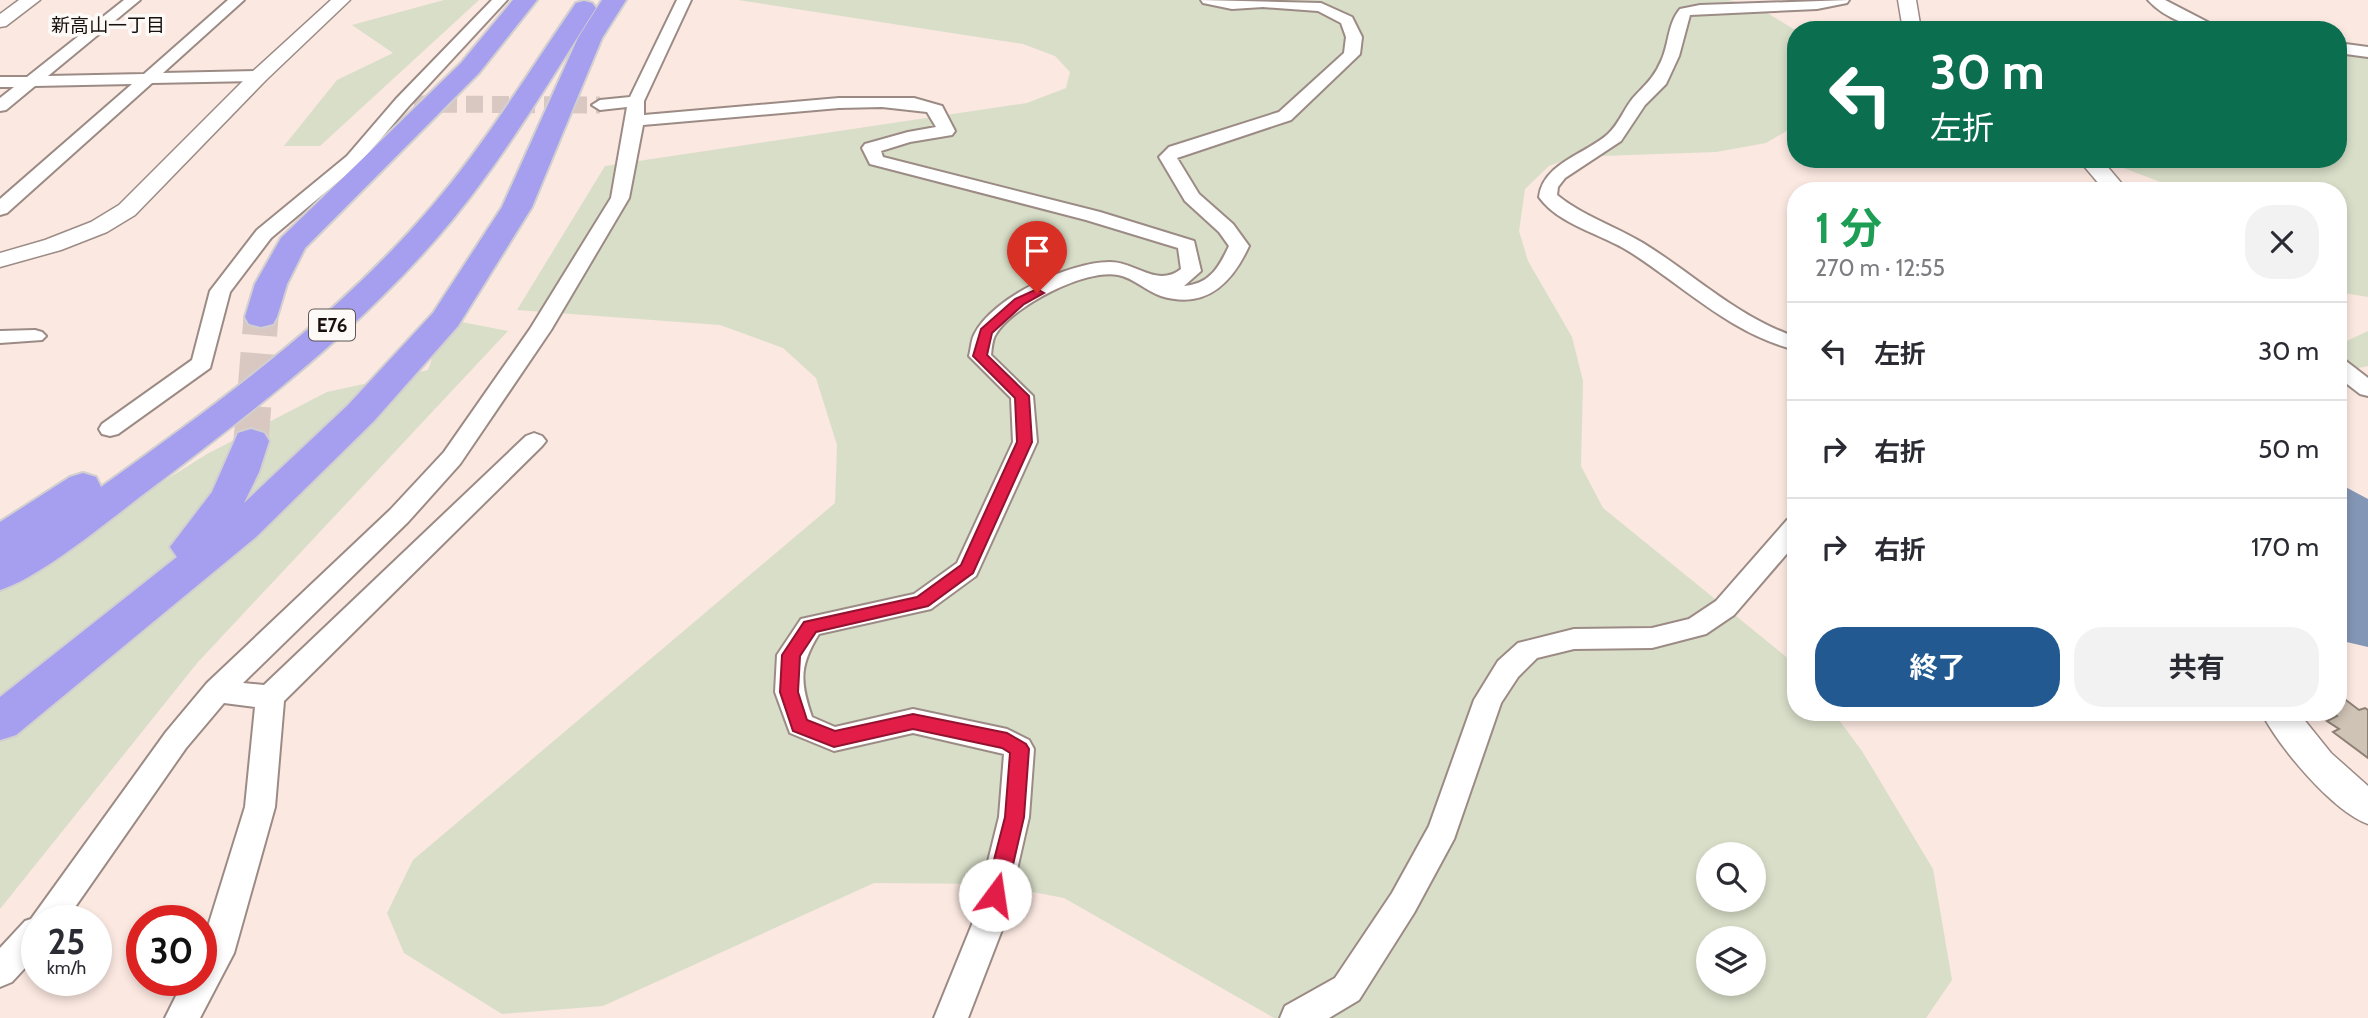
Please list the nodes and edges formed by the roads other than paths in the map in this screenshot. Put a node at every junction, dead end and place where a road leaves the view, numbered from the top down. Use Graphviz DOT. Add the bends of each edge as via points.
graph roads {
  1 [pos="31,0"];
  2 [pos="133,0"];
  3 [pos="237,0"];
  4 [pos="341,0"];
  5 [pos="500,0"];
  6 [pos="525,0"];
  7 [pos="558,0"];
  8 [pos="589,0"];
  9 [pos="614,0"];
  10 [pos="684,0"];
  11 [pos="1208,0"];
  12 [pos="1842,0"];
  13 [pos="1907,0"];
  14 [pos="2155,0"];
  15 [pos="1910,21"];
  16 [pos="2195,21"];
  17 [pos="0,22"];
  18 [pos="2347,49"];
  19 [pos="2368,52"];
  20 [pos="260,76"];
  21 [pos="149,78"];
  22 [pos="31,81"];
  23 [pos="0,82"];
  24 [pos="600,105"];
  25 [pos="0,106"];
  26 [pos="635,111"];
  27 [pos="2097,168"];
  28 [pos="2109,182"];
  29 [pos="0,209"];
  30 [pos="0,260"];
  31 [pos="1153,284"];
  32 [pos="261,317"];
  33 [pos="35,336"];
  34 [pos="0,337"];
  35 [pos="1787,341"];
  36 [pos="2347,373"];
  37 [pos="2368,389"];
  38 [pos="110,429"];
  39 [pos="251,441"];
  40 [pos="534,441"];
  41 [pos="1787,536"];
  42 [pos="0,541"];
  43 [pos="0,575"];
  44 [pos="217,691"];
  45 [pos="270,697"];
  46 [pos="0,710"];
  47 [pos="2285,721"];
  48 [pos="0,722"];
  49 [pos="2368,808"];
  50 [pos="58,905"];
  51 [pos="21,949"];
  52 [pos="0,971"];
  53 [pos="182,1018"];
  54 [pos="951,1018"];
  55 [pos="1297,1018"];
  1 -- 17 [label="street"];
  2 -- 22 [label="street"];
  3 -- 21 [label="street"];
  4 -- 20 [label="street"];
  5 -- 38 [label="street" via="353,160 264,234 220,291 202,363"];
  6 -- 32 [label="highway" via="470,68 292,244 271,284"];
  7 -- 42 [label="highway, E76" via="444,168 341,282 211,394"];
  8 -- 43 [label="highway, E76" via="478,168 434,223 366,294 242,401"];
  9 -- 48 [label="highway" via="590,38 517,207 446,319 361,413 242,527"];
  10 -- 26 [label="street"];
  11 -- 31 [label="street" via="1232,5 1321,7 1347,20 1354,37 1352,54 1285,116 1168,157 1192,197 1239,246 1213,287 1170,292"];
  12 -- 35 [label="street" via="1685,12 1660,81 1615,137 1559,174 1549,187 1548,197 1565,212 1634,246 1739,322"];
  13 -- 15 [label="street"];
  14 -- 16 [label="street"];
  18 -- 19 [label="street"];
  20 -- 21 [label="street"];
  20 -- 30 [label="street" via="127,210 54,245"];
  21 -- 22 [label="street"];
  21 -- 29 [label="street"];
  22 -- 23 [label="street"];
  22 -- 25 [label="street"];
  24 -- 26 [label="street"];
  26 -- 31 [label="street" via="873,101 932,106 946,131 871,148 876,160 1187,245 1191,271 1177,282"];
  26 -- 44 [label="street" via="620,198 540,330 452,458 399,516"];
  27 -- 28 [label="street"];
  31 -- 54 [label="street" via="1134,273 1108,267 1072,276 1020,301 986,332 980,356 1022,396 1025,442 967,569 922,602 810,626 791,655 789,692 800,725 834,739 913,721 1007,741 1019,749 1014,817 989,922"];
  33 -- 34 [label="street"];
  36 -- 37 [label="street"];
  39 -- 46 [label="highway" via="243,471 220,513 173,566"];
  40 -- 45 [label="street"];
  41 -- 55 [label="street" via="1725,608 1697,627 1652,638 1574,639 1528,650 1508,669 1488,700 1443,830 1403,903 1347,989"];
  44 -- 45 [label="street"];
  44 -- 50 [label="street" via="176,740"];
  45 -- 53 [label="street" via="260,807 217,953"];
  47 -- 49 [label="street" via="2318,764"];
  51 -- 52 [label="street"];
}
